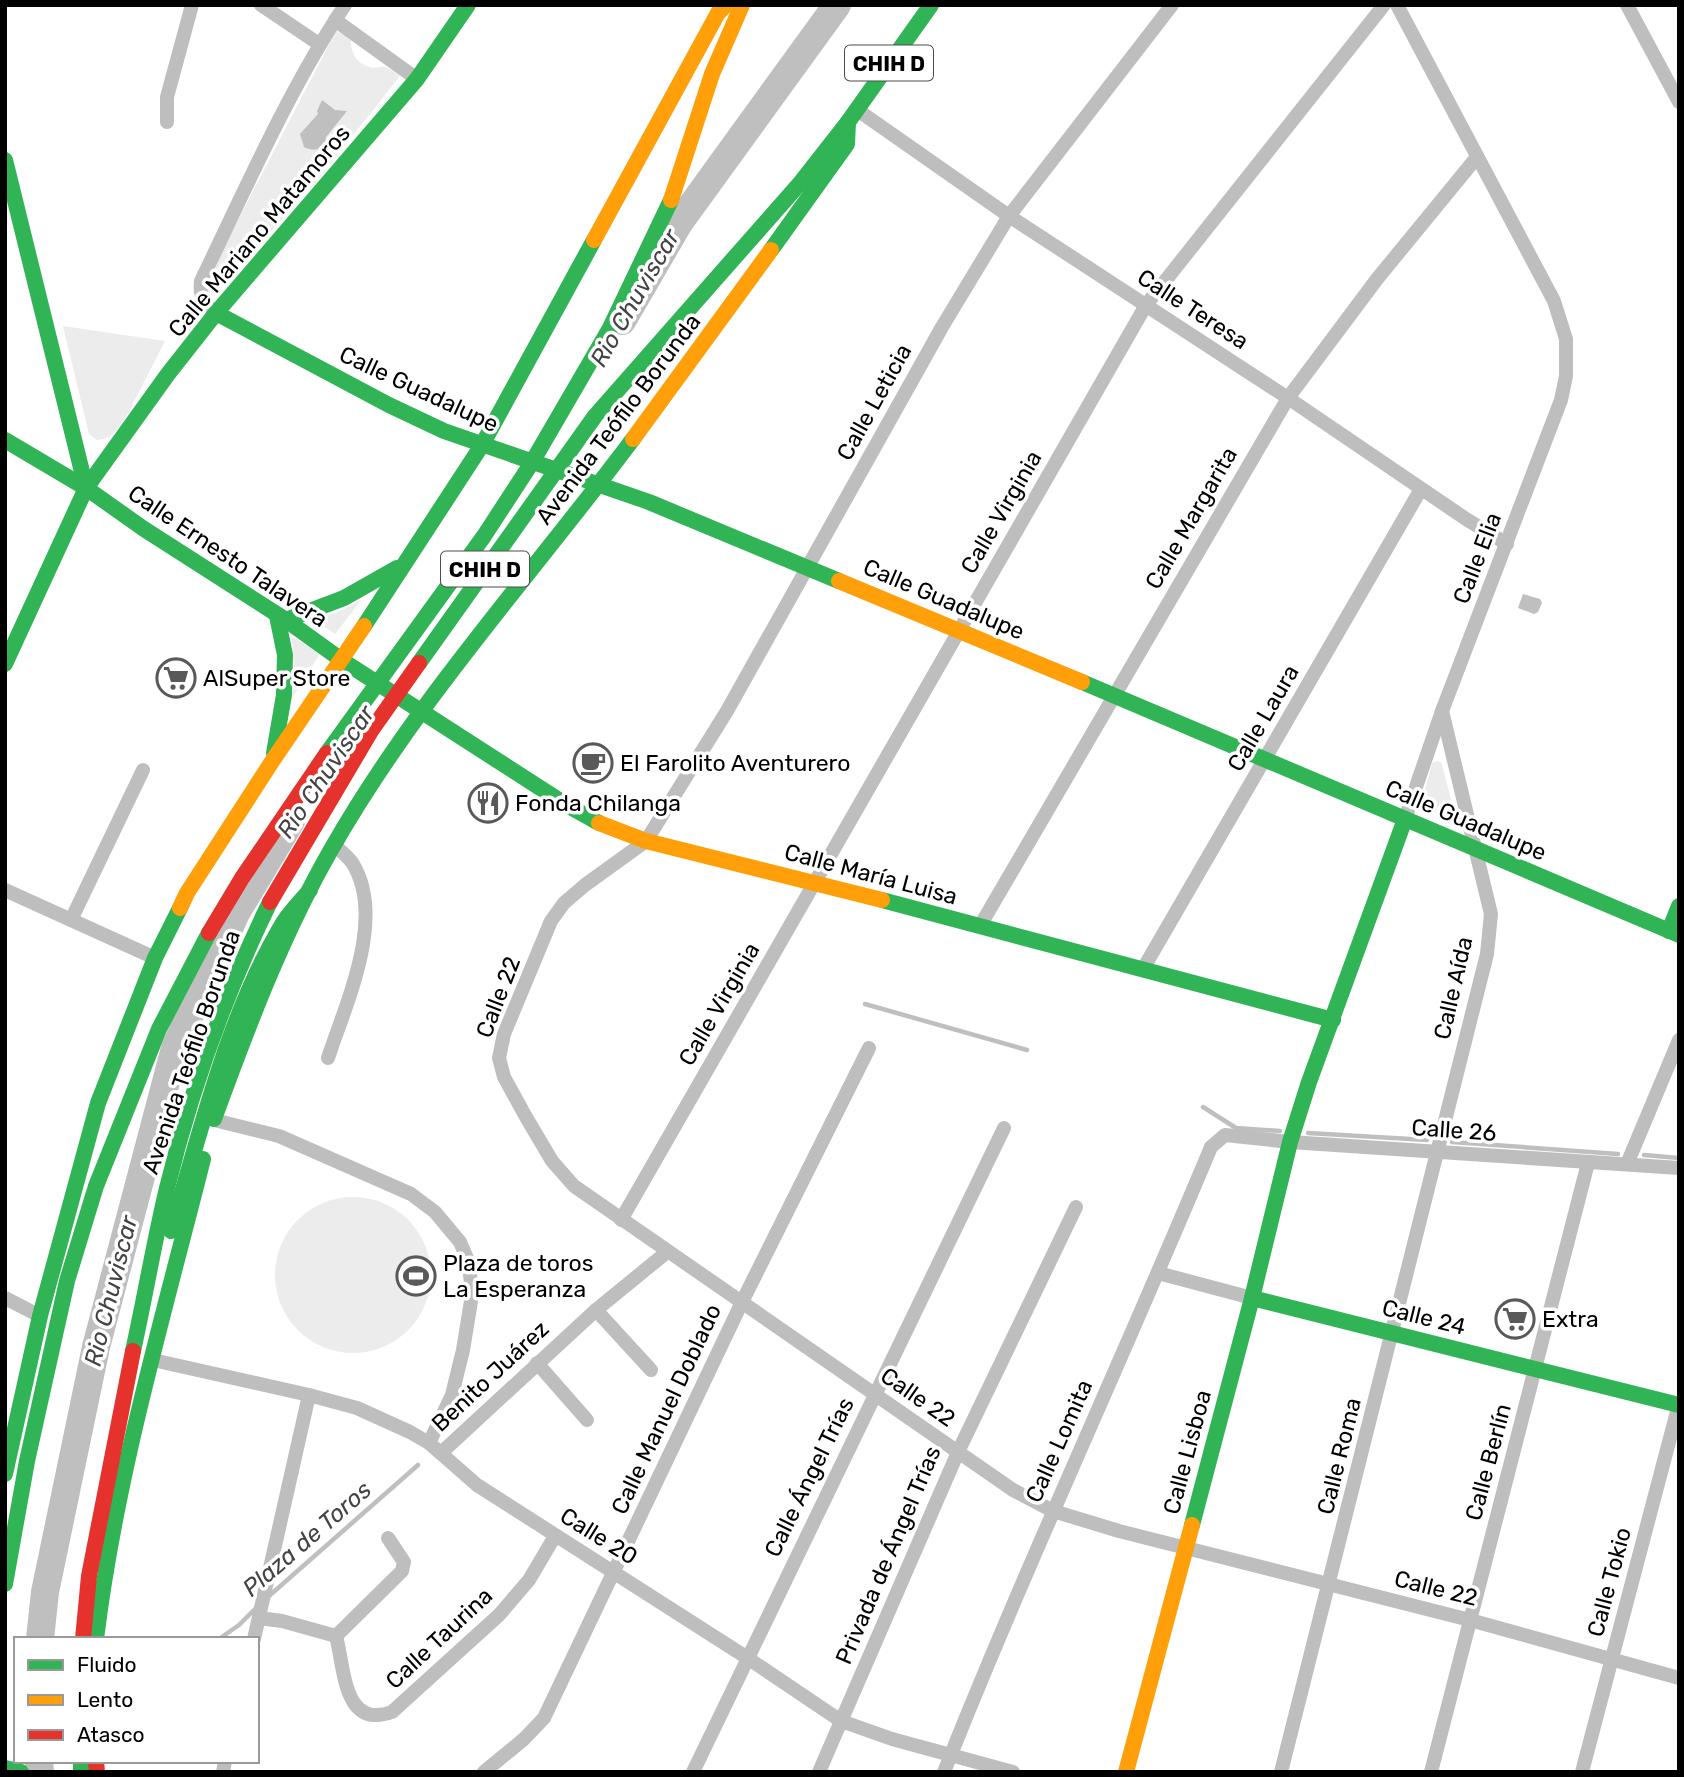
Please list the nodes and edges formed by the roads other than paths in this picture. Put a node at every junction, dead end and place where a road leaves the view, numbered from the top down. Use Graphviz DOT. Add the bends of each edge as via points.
graph roads {
  1 [pos="192,5"];
  2 [pos="261,5"];
  3 [pos="345,5"];
  4 [pos="468,5"];
  5 [pos="742,5"];
  6 [pos="931,5"];
  7 [pos="1172,5"];
  8 [pos="1384,5"];
  9 [pos="1397,5"];
  10 [pos="1627,5"];
  11 [pos="717,8"];
  12 [pos="335,20"];
  13 [pos="729,31"];
  14 [pos="319,44"];
  15 [pos="1672,75"];
  16 [pos="417,79"];
  17 [pos="1679,102"];
  18 [pos="852,115"];
  19 [pos="167,122"];
  20 [pos="1477,157"];
  21 [pos="5,161"];
  22 [pos="1009,216"];
  23 [pos="1146,305"];
  24 [pos="216,313"];
  25 [pos="1288,398"];
  26 [pos="5,439"];
  27 [pos="482,445"];
  28 [pos="600,483"];
  29 [pos="86,488"];
  30 [pos="1421,489"];
  31 [pos="1507,544"];
  32 [pos="403,564"];
  33 [pos="808,567"];
  34 [pos="281,618"];
  35 [pos="959,630"];
  36 [pos="342,660"];
  37 [pos="5,664"];
  38 [pos="1113,696"];
  39 [pos="1442,711"];
  40 [pos="423,712"];
  41 [pos="1265,759"];
  42 [pos="273,760"];
  43 [pos="143,770"];
  44 [pos="1405,819"];
  45 [pos="646,841"];
  46 [pos="334,845"];
  47 [pos="1476,849"];
  48 [pos="815,882"];
  49 [pos="5,890"];
  50 [pos="310,890"];
  51 [pos="1679,906"];
  52 [pos="71,920"];
  53 [pos="980,926"];
  54 [pos="1674,933"];
  55 [pos="155,958"];
  56 [pos="1143,969"];
  57 [pos="1333,1020"];
  58 [pos="1679,1040"];
  59 [pos="869,1048"];
  60 [pos="328,1058"];
  61 [pos="214,1120"];
  62 [pos="1004,1128"];
  63 [pos="1226,1135"];
  64 [pos="1290,1143"];
  65 [pos="1437,1151"];
  66 [pos="1588,1163"];
  67 [pos="1627,1164"];
  68 [pos="1679,1168"];
  69 [pos="1076,1207"];
  70 [pos="621,1220"];
  71 [pos="667,1252"];
  72 [pos="152,1267"];
  73 [pos="1158,1273"];
  74 [pos="5,1298"];
  75 [pos="1252,1298"];
  76 [pos="742,1302"];
  77 [pos="596,1310"];
  78 [pos="40,1316"];
  79 [pos="1394,1333"];
  80 [pos="153,1360"];
  81 [pos="537,1363"];
  82 [pos="1536,1369"];
  83 [pos="651,1370"];
  84 [pos="875,1394"];
  85 [pos="309,1395"];
  86 [pos="1679,1405"];
  87 [pos="587,1420"];
  88 [pos="429,1443"];
  89 [pos="957,1452"];
  90 [pos="441,1453"];
  91 [pos="5,1474"];
  92 [pos="1053,1511"];
  93 [pos="555,1536"];
  94 [pos="388,1538"];
  95 [pos="1185,1547"];
  96 [pos="614,1572"];
  97 [pos="5,1584"];
  98 [pos="1330,1584"];
  99 [pos="259,1618"];
  100 [pos="1470,1620"];
  101 [pos="336,1636"];
  102 [pos="83,1637"];
  103 [pos="96,1637"];
  104 [pos="254,1637"];
  105 [pos="746,1657"];
  106 [pos="1611,1661"];
  107 [pos="1679,1678"];
  108 [pos="841,1721"];
  109 [pos="951,1754"];
  110 [pos="484,1772"];
  111 [pos="693,1772"];
  112 [pos="819,1772"];
  113 [pos="944,1772"];
  114 [pos="1013,1772"];
  115 [pos="1126,1772"];
  116 [pos="1282,1772"];
  117 [pos="1431,1772"];
  118 [pos="1582,1772"];
  1 -- 19 [label="street" via="167,97"];
  2 -- 14 [label="street"];
  3 -- 12 [label="street"];
  4 -- 16 [label="main road, Calle Mariano Matamoros"];
  5 -- 13 [label="main road, CHIH D"];
  6 -- 18 [label="main road, Avenida Teófilo Borunda / CHIH D"];
  7 -- 22 [label="street, Calle Leticia"];
  8 -- 23 [label="street, Calle Virginia"];
  9 -- 20 [label="street, Calle Elia"];
  10 -- 15 [label="street"];
  11 -- 13 [label="main road"];
  11 -- 27 [label="main road"];
  12 -- 14 [label="street"];
  12 -- 16 [label="street"];
  13 -- 97 [label="main road, CHIH D" via="669,205 604,340 490,526 242,878 205,939 154,1041 96,1186 67,1281"];
  14 -- 24 [label="street, Calle Guadalupe" via="201,281 201,295"];
  15 -- 17 [label="street"];
  16 -- 24 [label="main road, Calle Mariano Matamoros"];
  18 -- 22 [label="street, Calle Teresa"];
  18 -- 28 [label="main road, Avenida Teófilo Borunda" via="847,144 834,164"];
  18 -- 72 [label="main road, Avenida Teófilo Borunda / CHIH D" via="801,182 595,416 371,731 270,902 228,998 184,1125"];
  20 -- 25 [label="street, Calle Margarita"];
  20 -- 31 [label="street, Calle Elia" via="1554,302 1566,340 1561,401"];
  21 -- 29 [label="main road"];
  22 -- 23 [label="street, Calle Teresa"];
  22 -- 33 [label="street, Calle Leticia"];
  23 -- 25 [label="street, Calle Teresa"];
  23 -- 35 [label="street, Calle Virginia"];
  24 -- 27 [label="main road, Calle Guadalupe" via="389,405"];
  24 -- 29 [label="main road, Calle Mariano Matamoros"];
  25 -- 30 [label="street, Calle Teresa"];
  25 -- 38 [label="street, Calle Margarita"];
  26 -- 29 [label="main road, Calle Ernesto Talavera"];
  27 -- 28 [label="main road, Calle Guadalupe"];
  27 -- 32 [label="main road"];
  28 -- 33 [label="main road, Calle Guadalupe"];
  28 -- 40 [label="main road, Avenida Teófilo Borunda"];
  29 -- 34 [label="main road, Calle Ernesto Talavera"];
  29 -- 37 [label="main road, Calle Mariano Matamoros"];
  30 -- 31 [label="street, Calle Teresa"];
  30 -- 41 [label="street, Calle Laura"];
  31 -- 39 [label="street, Calle Elia"];
  32 -- 34 [label="main road" via="327,608"];
  32 -- 36 [label="main road"];
  33 -- 35 [label="main road, Calle Guadalupe"];
  33 -- 45 [label="street, Calle Leticia" via="727,711"];
  34 -- 36 [label="main road, Calle Ernesto Talavera"];
  34 -- 42 [label="main road" via="284,695"];
  35 -- 38 [label="main road, Calle Guadalupe"];
  35 -- 48 [label="street, Calle Virginia"];
  36 -- 40 [label="main road, Calle Ernesto Talavera"];
  36 -- 42 [label="main road"];
  38 -- 41 [label="main road, Calle Guadalupe"];
  38 -- 53 [label="street, Calle Margarita"];
  39 -- 44 [label="street, Calle Elia"];
  39 -- 47 [label="street, Calle Aída"];
  40 -- 45 [label="main road, Calle María Luisa" via="565,804"];
  40 -- 46 [label="main road, Avenida Teófilo Borunda"];
  41 -- 44 [label="main road, Calle Guadalupe"];
  41 -- 56 [label="street, Calle Laura"];
  42 -- 55 [label="main road" via="187,893"];
  43 -- 52 [label="street"];
  44 -- 47 [label="main road, Calle Guadalupe"];
  44 -- 57 [label="main road, Calle Elia"];
  45 -- 48 [label="main road, Calle María Luisa"];
  45 -- 70 [label="street, Calle 22" via="564,903 551,922 504,1034 499,1058 504,1077 552,1161 574,1186"];
  46 -- 50 [label="main road, Avenida Teófilo Borunda"];
  46 -- 60 [label="street" via="352,863 364,891 365,920 362,951"];
  47 -- 54 [label="main road, Calle Guadalupe"];
  47 -- 65 [label="street, Calle Aída" via="1491,914 1488,954"];
  48 -- 53 [label="main road, Calle María Luisa"];
  48 -- 70 [label="street, Calle Virginia"];
  49 -- 52 [label="street"];
  50 -- 61 [label="main road, Avenida Teófilo Borunda" via="255,1005"];
  50 -- 72 [label="main road" via="274,936 239,1015 168,1238"];
  51 -- 54 [label="main road"];
  52 -- 55 [label="street"];
  53 -- 56 [label="main road, Calle María Luisa"];
  55 -- 78 [label="main road" via="98,1103"];
  56 -- 57 [label="main road, Calle María Luisa"];
  57 -- 64 [label="main road, Calle Elia"];
  58 -- 67 [label="street"];
  59 -- 76 [label="street, Calle Manuel Doblado"];
  61 -- 80 [label="main road, Avenida Teófilo Borunda"];
  61 -- 88 [label="street" via="279,1136 411,1194 435,1212 460,1242 469,1263 472,1296 452,1395"];
  62 -- 84 [label="street, Calle Ángel Trías"];
  63 -- 64 [label="street, Calle 26"];
  63 -- 73 [label="street, Calle Lomita" via="1212,1147"];
  64 -- 65 [label="street, Calle 26"];
  64 -- 75 [label="main road, Calle Lisboa"];
  65 -- 66 [label="street, Calle 26"];
  65 -- 79 [label="street, Calle Roma"];
  66 -- 67 [label="street, Calle 26"];
  66 -- 82 [label="street, Calle Berlín"];
  67 -- 68 [label="street, Calle 26"];
  69 -- 89 [label="street, Privada de Ángel Trías"];
  70 -- 71 [label="street, Calle 22"];
  71 -- 76 [label="street, Calle 22"];
  71 -- 77 [label="street, Benito Juárez"];
  72 -- 102 [label="main road, Avenida Teófilo Borunda / CHIH D" via="89,1576"];
  73 -- 75 [label="street, Calle 24"];
  73 -- 92 [label="street, Calle Lomita"];
  74 -- 78 [label="street"];
  75 -- 79 [label="main road, Calle 24"];
  75 -- 95 [label="main road, Calle Lisboa"];
  76 -- 84 [label="street, Calle 22"];
  76 -- 96 [label="street, Calle Manuel Doblado"];
  77 -- 81 [label="street, Benito Juárez"];
  77 -- 83 [label="street"];
  78 -- 91 [label="main road"];
  79 -- 82 [label="main road, Calle 24"];
  79 -- 98 [label="street, Calle Roma"];
  80 -- 85 [label="street, Calle 20"];
  80 -- 103 [label="main road, Avenida Teófilo Borunda" via="104,1574"];
  81 -- 87 [label="street"];
  81 -- 90 [label="street, Benito Juárez"];
  82 -- 86 [label="main road, Calle 24"];
  82 -- 100 [label="street, Calle Berlín"];
  84 -- 89 [label="street, Calle 22"];
  84 -- 105 [label="street, Calle Ángel Trías"];
  85 -- 88 [label="street, Calle 20" via="356,1408"];
  85 -- 99 [label="street"];
  86 -- 106 [label="street, Calle Tokio"];
  88 -- 90 [label="street, Calle 20"];
  89 -- 92 [label="street, Calle 22"];
  89 -- 108 [label="street, Privada de Ángel Trías"];
  90 -- 93 [label="street, Calle 20" via="477,1485"];
  92 -- 95 [label="street, Calle 22"];
  92 -- 109 [label="street, Calle Lomita"];
  93 -- 96 [label="street, Calle 20"];
  93 -- 101 [label="street, Calle Taurina" via="529,1580 499,1615 392,1712 370,1716 358,1711 349,1696"];
  94 -- 101 [label="street" via="404,1568"];
  95 -- 98 [label="street, Calle 22"];
  95 -- 115 [label="main road, Calle Lisboa"];
  96 -- 105 [label="street, Calle 20"];
  96 -- 110 [label="street, Calle Manuel Doblado" via="544,1718"];
  98 -- 100 [label="street, Calle 22"];
  98 -- 116 [label="street, Calle Roma"];
  99 -- 101 [label="street"];
  99 -- 104 [label="street"];
  100 -- 106 [label="street, Calle 22"];
  100 -- 117 [label="street, Calle Berlín"];
  105 -- 108 [label="street, Calle 20"];
  105 -- 111 [label="street, Calle Ángel Trías"];
  106 -- 107 [label="street, Calle 22"];
  106 -- 118 [label="street, Calle Tokio"];
  108 -- 109 [label="street, Calle 20"];
  108 -- 112 [label="street, Privada de Ángel Trías"];
  109 -- 113 [label="street, Calle Lomita"];
  109 -- 114 [label="street, Calle 20"];
}
